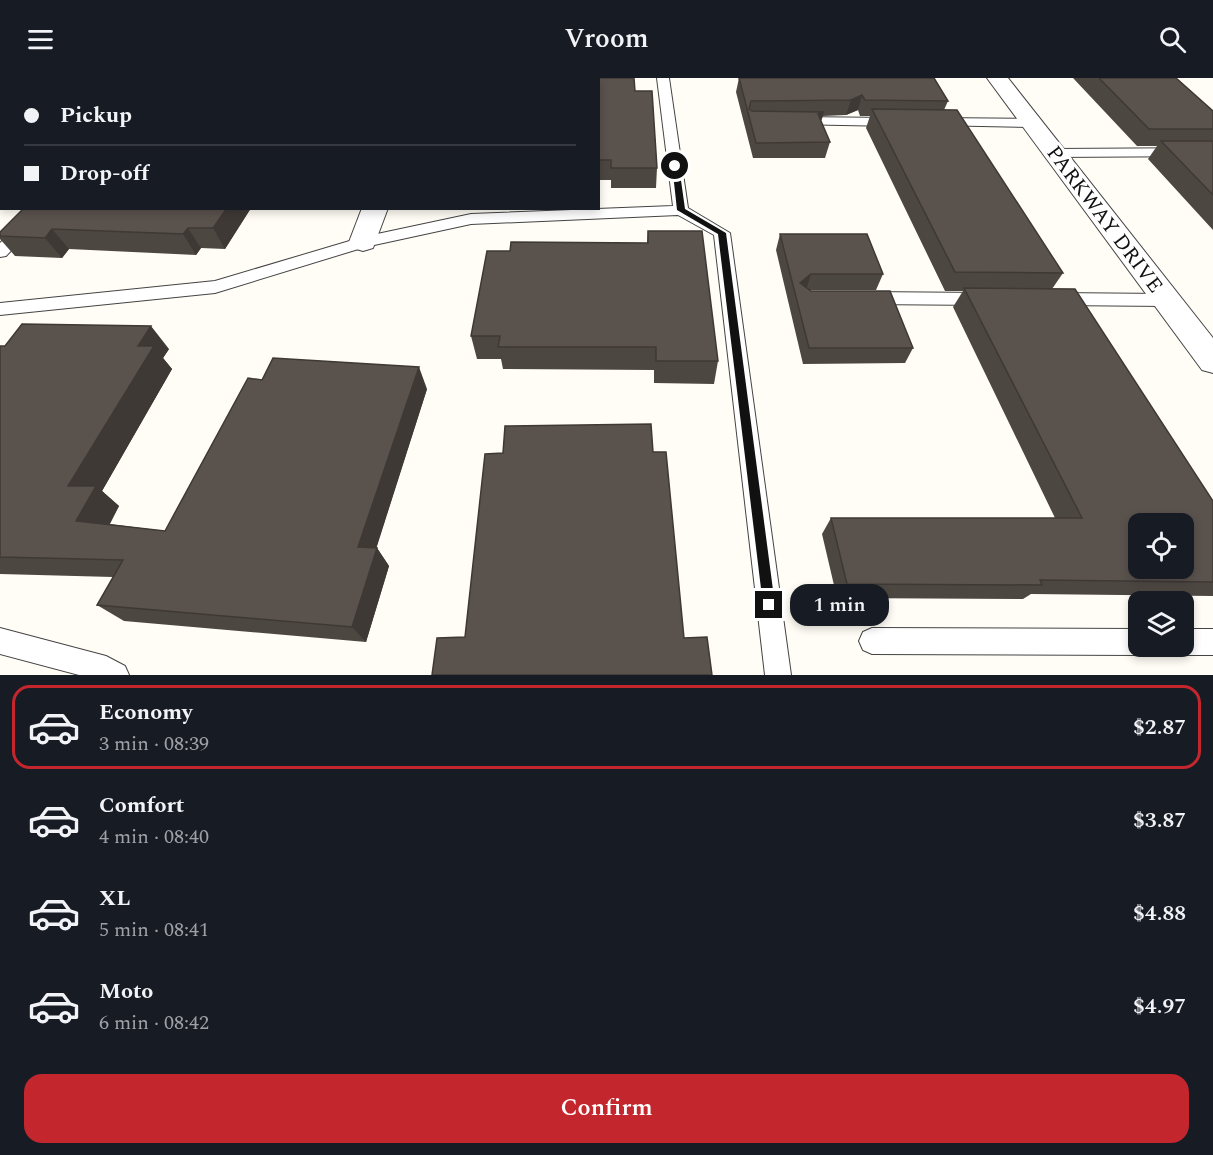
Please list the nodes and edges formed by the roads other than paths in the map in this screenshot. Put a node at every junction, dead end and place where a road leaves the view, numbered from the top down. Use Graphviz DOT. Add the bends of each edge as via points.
graph roads {
  1 [pos="663,78"];
  2 [pos="997,78"];
  3 [pos="777,121"];
  4 [pos="904,122"];
  5 [pos="927,122"];
  6 [pos="1031,123"];
  7 [pos="1213,152"];
  8 [pos="1054,153"];
  9 [pos="43,210"];
  10 [pos="374,210"];
  11 [pos="681,210"];
  12 [pos="363,242"];
  13 [pos="0,252"];
  14 [pos="852,298"];
  15 [pos="1003,299"];
  16 [pos="1038,299"];
  17 [pos="1166,300"];
  18 [pos="0,309"];
  19 [pos="1212,358"];
  20 [pos="0,640"];
  21 [pos="872,641"];
  22 [pos="1128,642"];
  23 [pos="1194,642"];
  24 [pos="1213,642"];
  25 [pos="116,675"];
  26 [pos="778,675"];
  1 -- 11 [label="lane"];
  2 -- 6 [label="street, PARKWAY DRIVE"];
  3 -- 4 [label="lane"];
  5 -- 6 [label="lane"];
  6 -- 8 [label="street, PARKWAY DRIVE"];
  7 -- 8 [label="lane"];
  8 -- 17 [label="street, PARKWAY DRIVE"];
  9 -- 13 [label="lane"];
  10 -- 12 [label="street"];
  11 -- 12 [label="lane" via="471,219"];
  11 -- 26 [label="lane" via="722,233"];
  12 -- 18 [label="lane" via="215,287"];
  14 -- 15 [label="lane"];
  16 -- 17 [label="lane"];
  17 -- 19 [label="street, PARKWAY DRIVE"];
  20 -- 25 [label="lane"];
  21 -- 22 [label="lane"];
  23 -- 24 [label="lane"];
}
